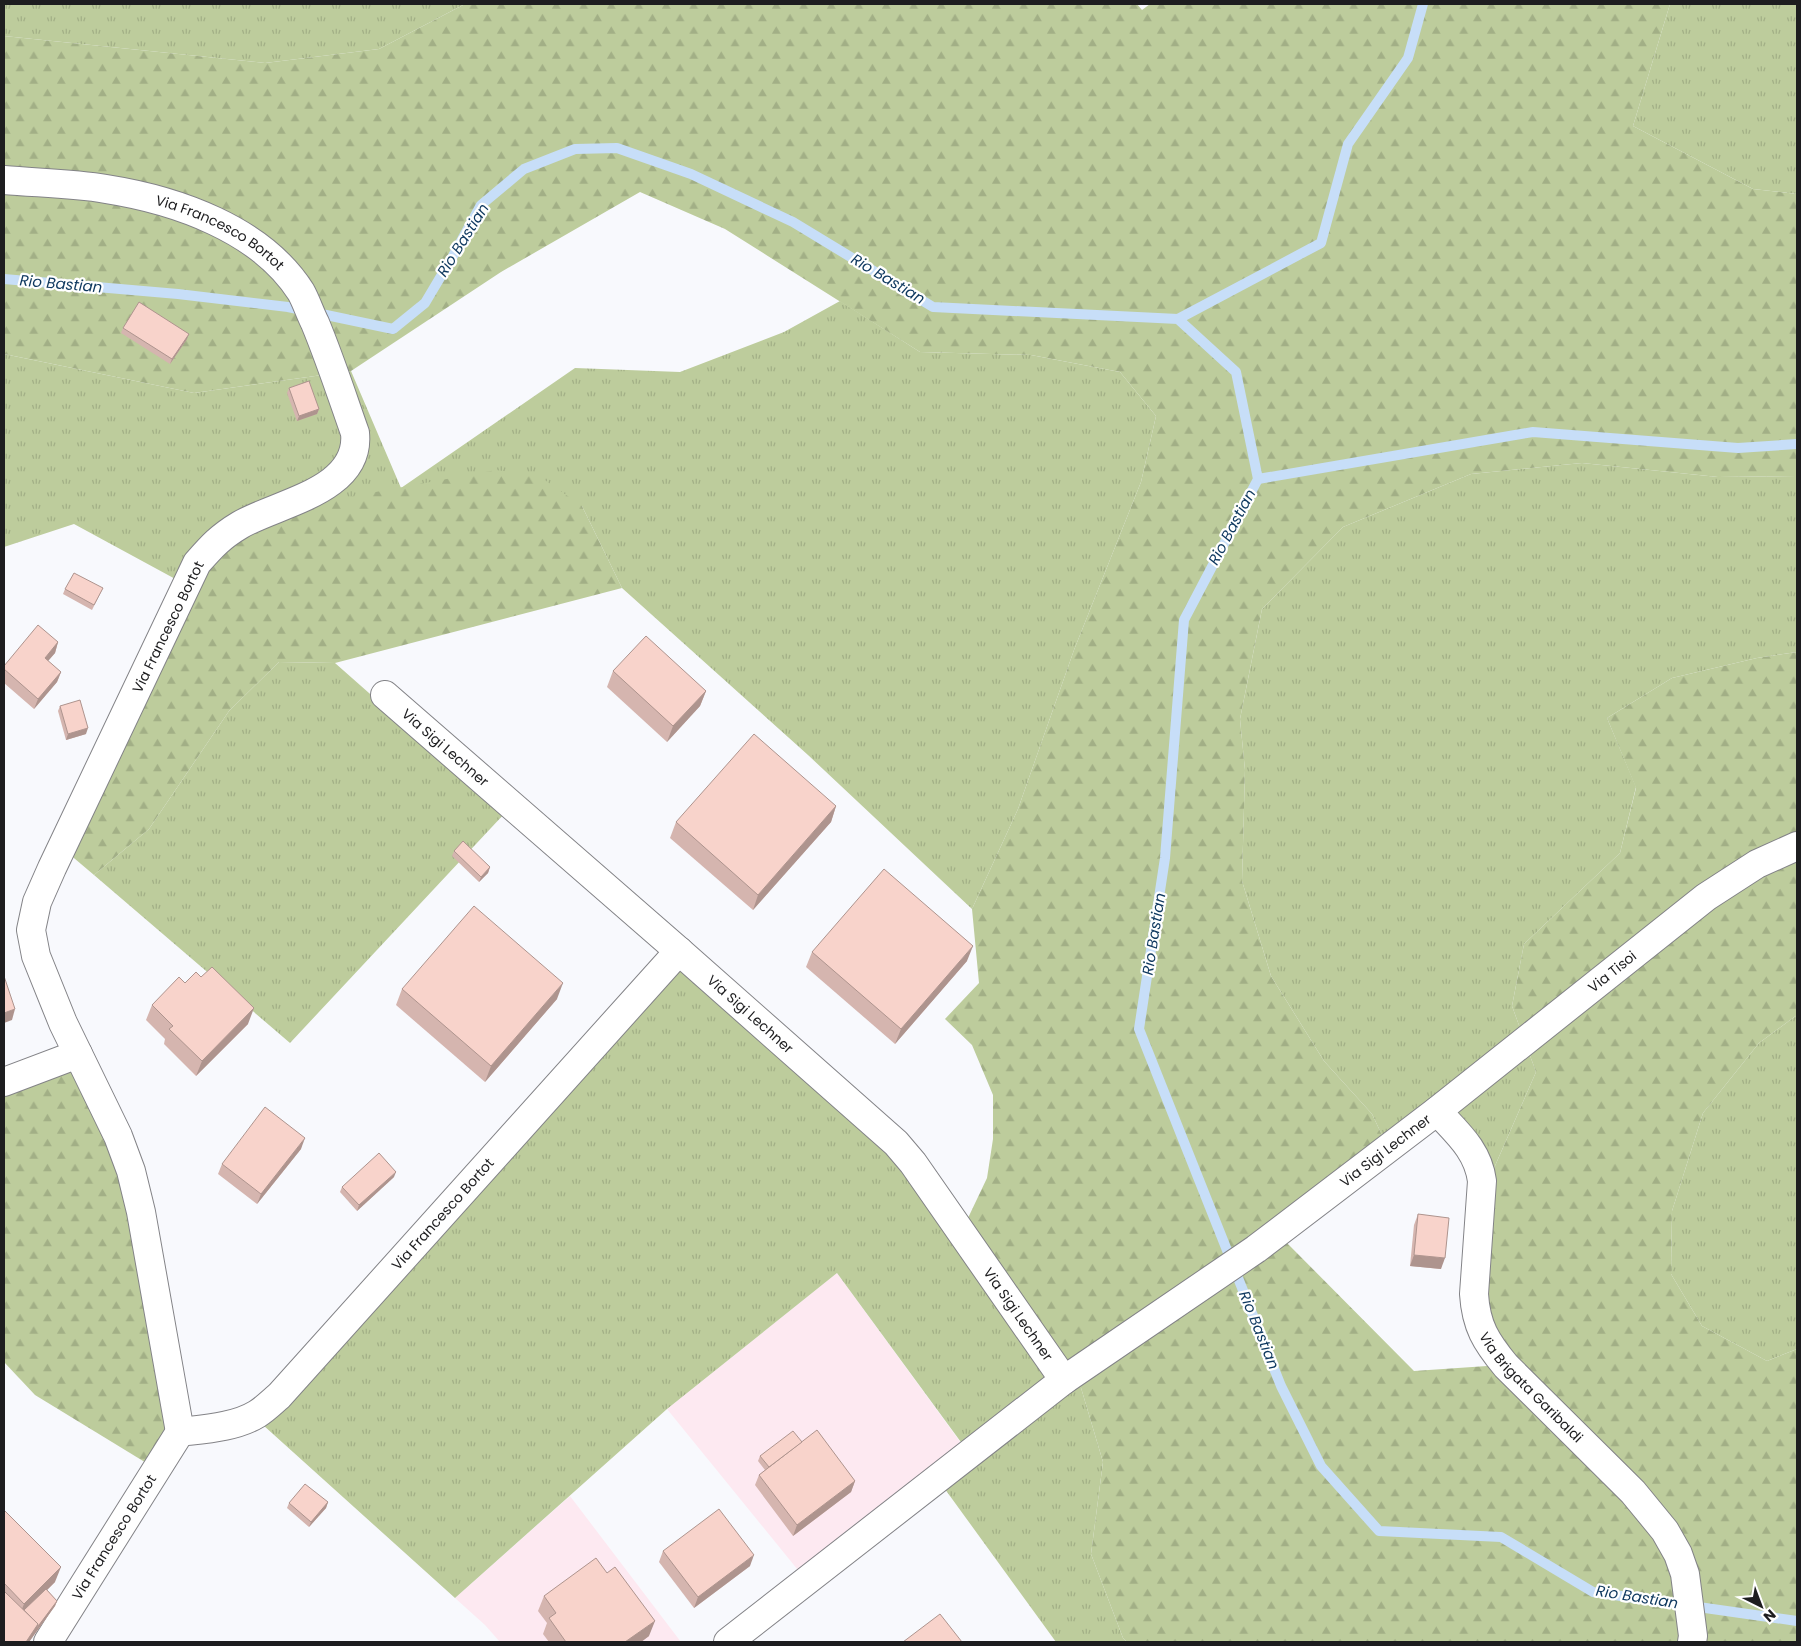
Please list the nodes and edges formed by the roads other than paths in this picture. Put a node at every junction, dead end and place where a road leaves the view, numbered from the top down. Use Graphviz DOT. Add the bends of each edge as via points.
graph roads {
  1 [pos="4,180"];
  2 [pos="385,695"];
  3 [pos="1797,846"];
  4 [pos="679,951"];
  5 [pos="78,1054"];
  6 [pos="4,1082"];
  7 [pos="1437,1111"];
  8 [pos="1064,1380"];
  9 [pos="180,1432"];
  10 [pos="1692,1639"];
  11 [pos="48,1642"];
  12 [pos="728,1642"];
  1 -- 5 [label="street, Via Francesco Bortot" via="104,188 153,198 194,212 256,244 283,267 302,293 324,343 356,443 346,467 322,488 241,524 215,542 197,563 37,902 31,930 36,956"];
  2 -- 4 [label="street, Via Sigi Lechner"];
  3 -- 7 [label="street, Via Tisoi" via="1757,864 1706,897"];
  4 -- 8 [label="street, Via Sigi Lechner" via="896,1143"];
  4 -- 9 [label="street, Via Francesco Bortot" via="279,1396 257,1414 236,1423"];
  5 -- 6 [label="street"];
  5 -- 9 [label="street, Via Francesco Bortot" via="131,1170"];
  7 -- 8 [label="street, Via Sigi Lechner" via="1256,1249"];
  7 -- 10 [label="street, Via Brigata Garibaldi" via="1466,1144 1480,1166 1482,1180 1474,1294 1475,1312 1482,1332 1506,1366 1645,1505 1678,1554 1685,1574"];
  8 -- 12 [label="street, Via Sigi Lechner"];
  9 -- 11 [label="street, Via Francesco Bortot"];
}
